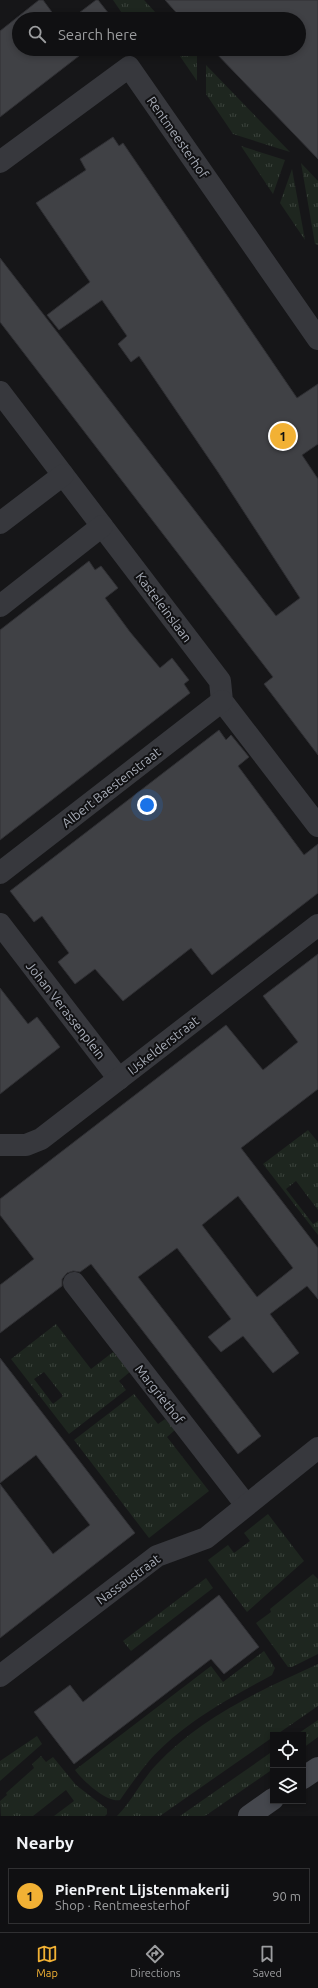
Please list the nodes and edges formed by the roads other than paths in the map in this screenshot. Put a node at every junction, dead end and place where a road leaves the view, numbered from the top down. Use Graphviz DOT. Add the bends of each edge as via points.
graph roads {
  1 [pos="3,160"];
  2 [pos="318,339"];
  3 [pos="0,392"];
  4 [pos="63,475"];
  5 [pos="0,523"];
  6 [pos="102,526"];
  7 [pos="0,606"];
  8 [pos="222,702"];
  9 [pos="318,826"];
  10 [pos="0,873"];
  11 [pos="0,924"];
  12 [pos="318,925"];
  13 [pos="7,946"];
  14 [pos="119,1078"];
  15 [pos="0,1145"];
  16 [pos="74,1284"];
  17 [pos="318,1448"];
  18 [pos="246,1505"];
  19 [pos="0,1676"];
  20 [pos="318,1768"];
  21 [pos="306,1776"];
  22 [pos="270,1801"];
  23 [pos="249,1816"];
  1 -- 2 [label="street, Rentmeesterhof" via="129,67"];
  3 -- 4 [label="street, Kasteleinslaan"];
  4 -- 5 [label="street"];
  4 -- 6 [label="street, Kasteleinslaan"];
  6 -- 7 [label="street"];
  6 -- 8 [label="street, Kasteleinslaan" via="220,681"];
  8 -- 9 [label="street"];
  8 -- 10 [label="street, Albert Baestenstraat"];
  11 -- 13 [label="street, Johan Verassenplein"];
  12 -- 14 [label="street, IJskelderstraat"];
  13 -- 14 [label="street, Johan Verassenplein"];
  14 -- 15 [label="street, IJskelderstraat" via="41,1140 26,1145"];
  16 -- 18 [label="street, Margriethof"];
  17 -- 18 [label="street, Nassaustraat"];
  18 -- 19 [label="street, Nassaustraat" via="206,1538 157,1556"];
  20 -- 21 [label="main road"];
  22 -- 23 [label="main road"];
}
